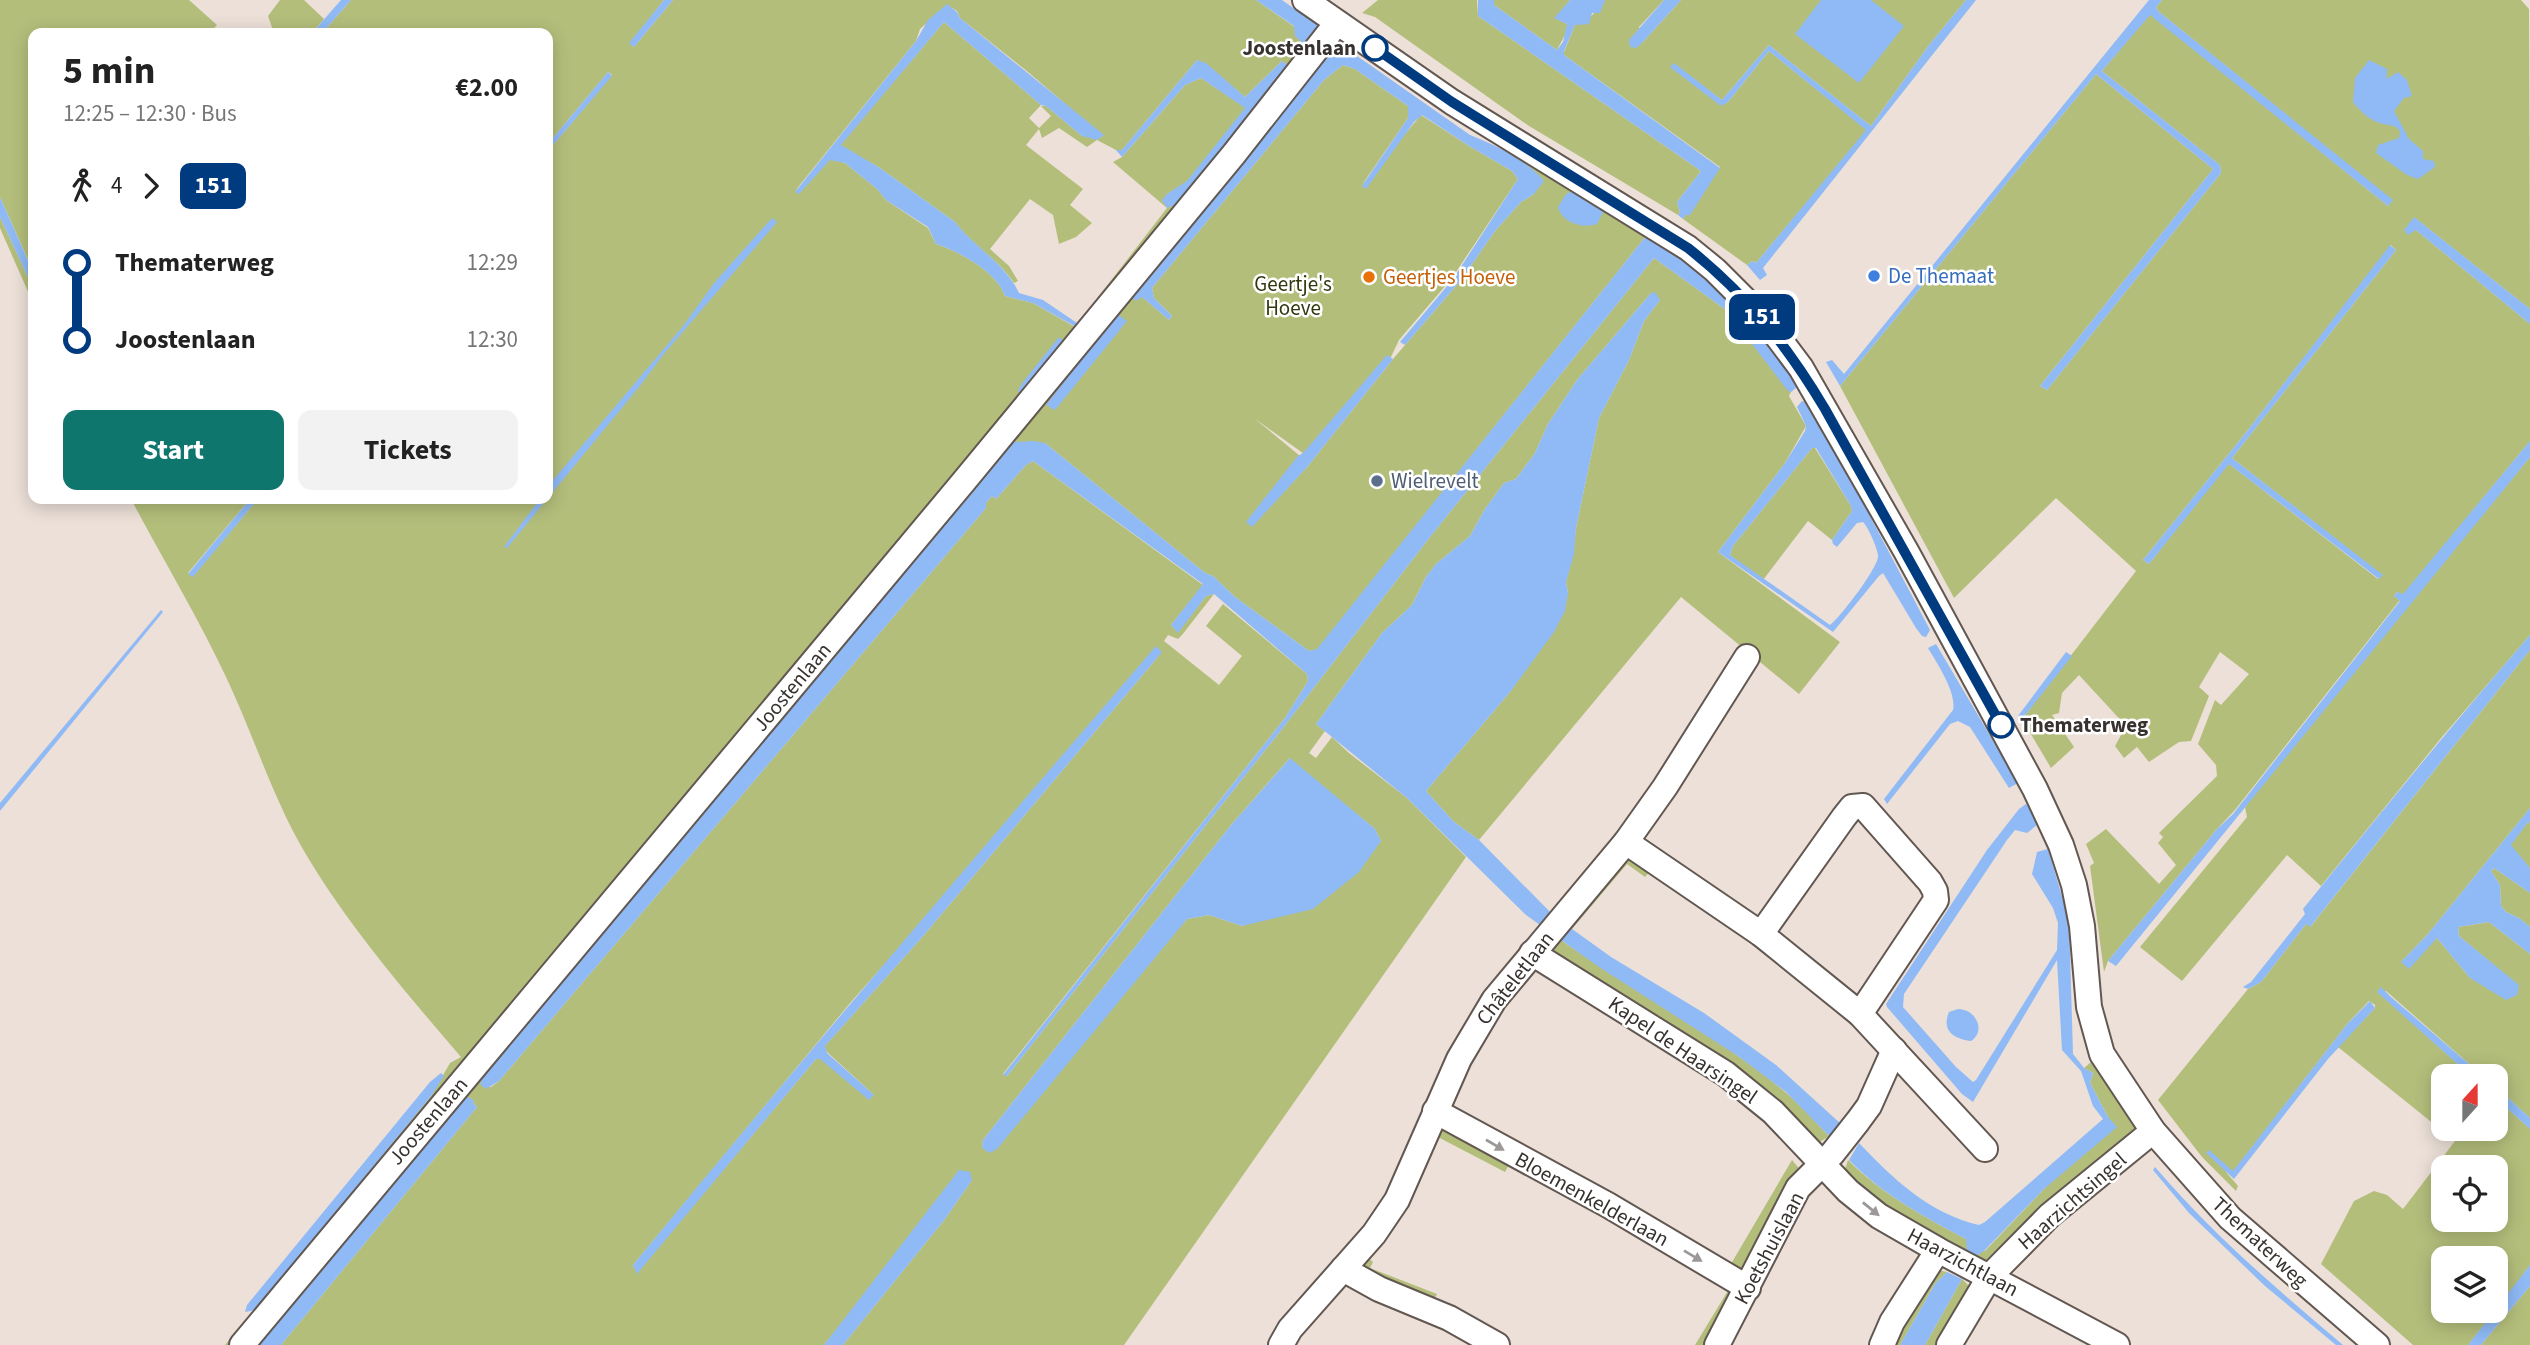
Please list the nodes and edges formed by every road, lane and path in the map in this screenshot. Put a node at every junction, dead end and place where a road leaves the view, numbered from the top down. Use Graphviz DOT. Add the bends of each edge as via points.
graph roads {
  1 [pos="1305,0"];
  2 [pos="1328,35"];
  3 [pos="1747,657"];
  4 [pos="1626,842"];
  5 [pos="1761,934"];
  6 [pos="1539,945"];
  7 [pos="1860,1014"];
  8 [pos="1894,1050"];
  9 [pos="1435,1111"];
  10 [pos="2153,1131"];
  11 [pos="1984,1150"];
  12 [pos="1827,1158"];
  13 [pos="1938,1250"];
  14 [pos="1343,1269"];
  15 [pos="1990,1276"];
  16 [pos="1748,1288"];
  17 [pos="242,1345"];
  18 [pos="1281,1345"];
  19 [pos="1497,1345"];
  20 [pos="1717,1345"];
  21 [pos="1882,1345"];
  22 [pos="1949,1345"];
  23 [pos="2117,1345"];
  24 [pos="2377,1345"];
  1 -- 2 [label="street, Thematerweg"];
  2 -- 10 [label="street, Thematerweg" via="1452,102 1688,248 1756,311 1801,368 1998,720 2056,834 2074,885 2089,1007 2102,1054"];
  2 -- 17 [label="street, Joostenlaan" via="991,449"];
  3 -- 4 [label="street, Châteletlaan"];
  4 -- 5 [label="street"];
  4 -- 6 [label="street, Châteletlaan"];
  5 -- 7 [label="street"];
  5 -- 7 [label="street" via="1844,817 1852,807 1863,806 1930,882 1936,900"];
  6 -- 9 [label="street, Châteletlaan" via="1475,1029"];
  6 -- 12 [label="street, Kapel de Haarsingel" via="1726,1074"];
  7 -- 8 [label="street"];
  8 -- 11 [label="street"];
  8 -- 12 [label="street, Koetshuislaan" via="1869,1106"];
  9 -- 14 [label="street, Châteletlaan" via="1397,1200"];
  9 -- 16 [label="street, Bloemenkelderlaan, one-way"];
  10 -- 15 [label="street, Haarzichtsingel" via="2050,1215"];
  10 -- 24 [label="street, Thematerweg" via="2230,1217"];
  12 -- 13 [label="street, Haarzichtlaan, one-way" via="1848,1191 1879,1216"];
  12 -- 16 [label="street, Koetshuislaan" via="1798,1188"];
  13 -- 15 [label="street, Haarzichtlaan"];
  13 -- 21 [label="street"];
  14 -- 18 [label="street, Châteletlaan"];
  14 -- 19 [label="street"];
  15 -- 22 [label="street, Haarzichtsingel"];
  15 -- 23 [label="street, Haarzichtlaan"];
  16 -- 20 [label="street, Koetshuislaan"];
}
